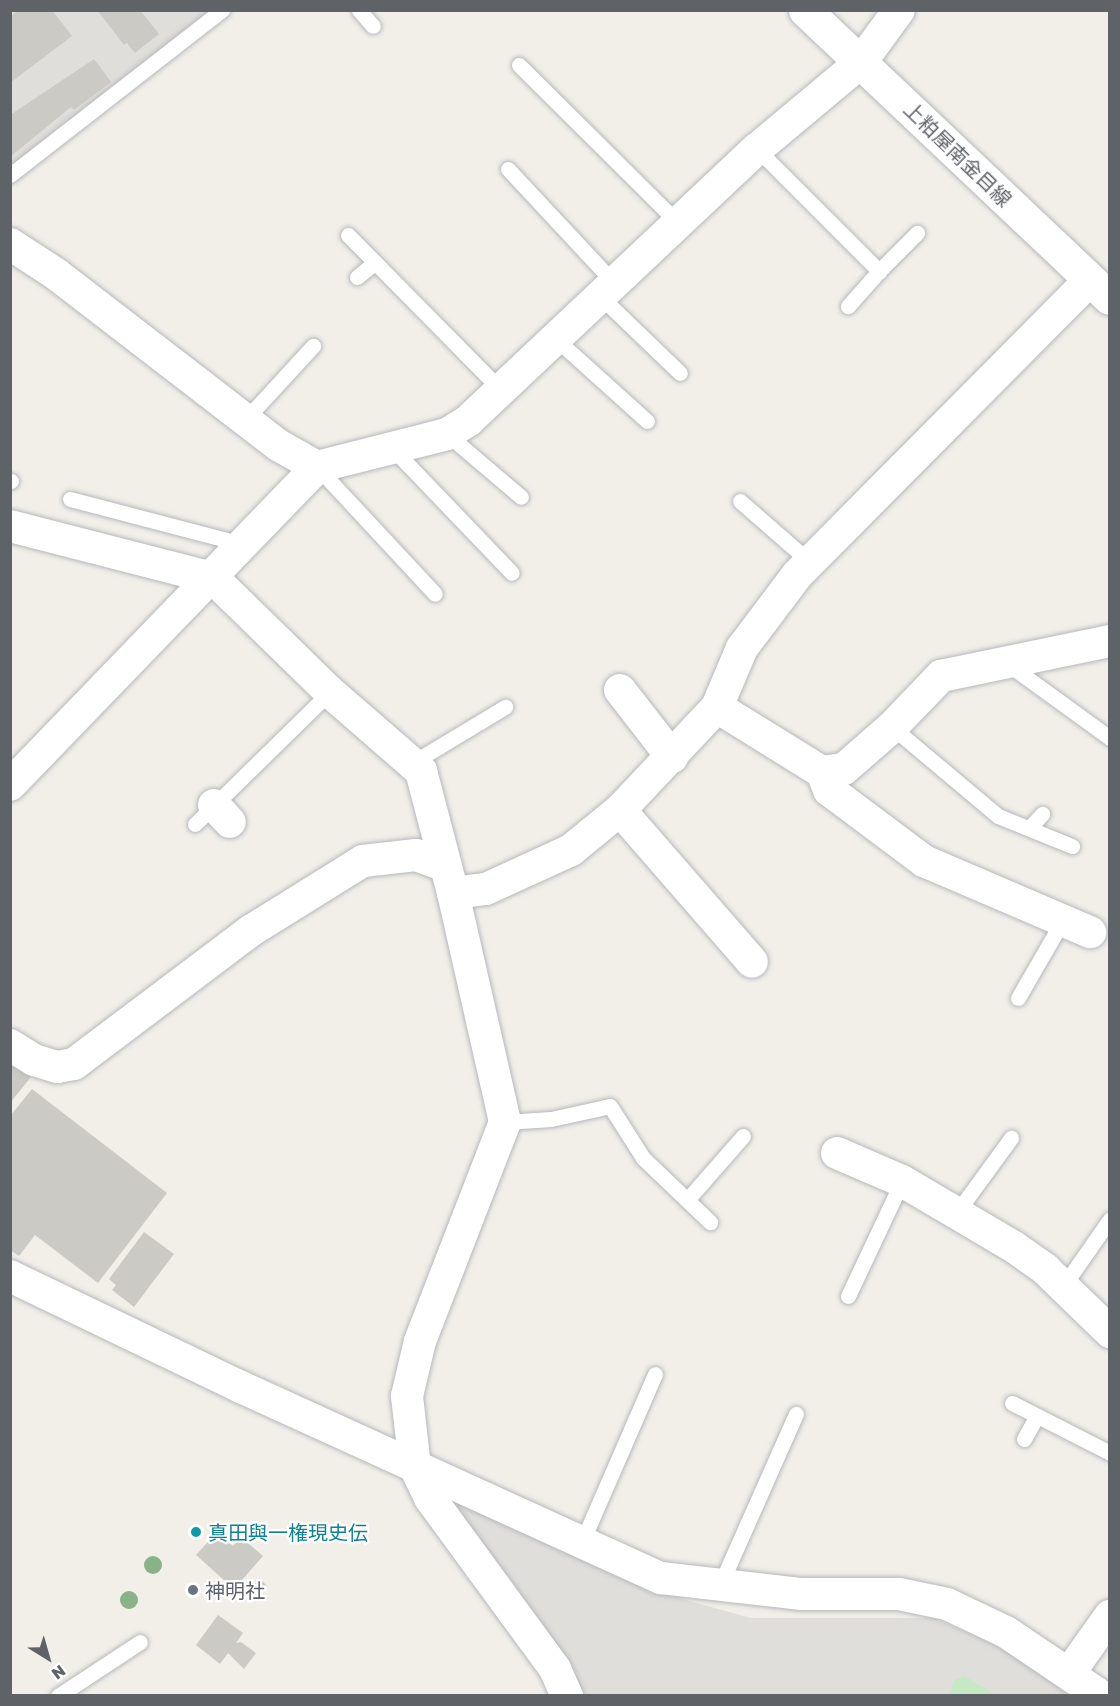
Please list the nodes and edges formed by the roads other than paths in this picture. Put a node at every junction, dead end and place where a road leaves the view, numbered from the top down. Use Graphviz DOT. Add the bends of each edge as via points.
graph roads {
  1 [pos="222,10"];
  2 [pos="359,10"];
  3 [pos="805,10"];
  4 [pos="899,10"];
  5 [pos="373,26"];
  6 [pos="861,62"];
  7 [pos="519,65"];
  8 [pos="757,149"];
  9 [pos="508,169"];
  10 [pos="10,175"];
  11 [pos="679,224"];
  12 [pos="917,233"];
  13 [pos="348,235"];
  14 [pos="10,244"];
  15 [pos="374,263"];
  16 [pos="879,271"];
  17 [pos="357,277"];
  18 [pos="1100,289"];
  19 [pos="609,291"];
  20 [pos="848,306"];
  21 [pos="558,340"];
  22 [pos="313,345"];
  23 [pos="680,373"];
  24 [pos="503,392"];
  25 [pos="244,417"];
  26 [pos="647,421"];
  27 [pos="447,434"];
  28 [pos="394,450"];
  29 [pos="317,467"];
  30 [pos="520,497"];
  31 [pos="70,499"];
  32 [pos="740,501"];
  33 [pos="10,526"];
  34 [pos="241,549"];
  35 [pos="810,562"];
  36 [pos="512,573"];
  37 [pos="213,578"];
  38 [pos="435,594"];
  39 [pos="1110,641"];
  40 [pos="1006,663"];
  41 [pos="620,690"];
  42 [pos="330,692"];
  43 [pos="505,707"];
  44 [pos="717,707"];
  45 [pos="892,728"];
  46 [pos="1110,738"];
  47 [pos="672,757"];
  48 [pos="412,763"];
  49 [pos="822,772"];
  50 [pos="10,785"];
  51 [pos="620,810"];
  52 [pos="1042,814"];
  53 [pos="213,817"];
  54 [pos="1030,827"];
  55 [pos="1072,846"];
  56 [pos="448,879"];
  57 [pos="1077,926"];
  58 [pos="752,962"];
  59 [pos="1018,998"];
  60 [pos="10,1045"];
  61 [pos="505,1122"];
  62 [pos="743,1136"];
  63 [pos="1011,1138"];
  64 [pos="837,1152"];
  65 [pos="902,1181"];
  66 [pos="687,1200"];
  67 [pos="957,1212"];
  68 [pos="1110,1219"];
  69 [pos="710,1222"];
  70 [pos="10,1276"];
  71 [pos="1064,1285"];
  72 [pos="848,1296"];
  73 [pos="1110,1332"];
  74 [pos="655,1374"];
  75 [pos="1012,1403"];
  76 [pos="796,1413"];
  77 [pos="1037,1416"];
  78 [pos="1024,1439"];
  79 [pos="1110,1453"];
  80 [pos="415,1467"];
  81 [pos="582,1542"];
  82 [pos="721,1583"];
  83 [pos="1110,1616"];
  84 [pos="140,1642"];
  85 [pos="1070,1672"];
  86 [pos="58,1695"];
  87 [pos="567,1695"];
  88 [pos="1101,1695"];
  1 -- 10 [label="lane"];
  2 -- 5 [label="lane"];
  3 -- 6 [label="main road, 上粕屋南金目線"];
  4 -- 6 [label="street"];
  6 -- 8 [label="street"];
  6 -- 18 [label="main road, 上粕屋南金目線"];
  7 -- 11 [label="lane"];
  8 -- 11 [label="street"];
  8 -- 16 [label="lane"];
  9 -- 19 [label="lane"];
  11 -- 19 [label="street"];
  12 -- 16 [label="lane"];
  13 -- 15 [label="lane"];
  14 -- 25 [label="street"];
  15 -- 17 [label="lane"];
  15 -- 24 [label="lane"];
  16 -- 20 [label="lane"];
  18 -- 35 [label="street"];
  19 -- 21 [label="street"];
  19 -- 23 [label="lane"];
  21 -- 24 [label="street"];
  21 -- 26 [label="lane"];
  22 -- 25 [label="lane"];
  24 -- 27 [label="street"];
  25 -- 29 [label="street" via="278,445"];
  27 -- 28 [label="street"];
  27 -- 30 [label="lane"];
  28 -- 29 [label="street"];
  28 -- 36 [label="lane"];
  29 -- 34 [label="street"];
  29 -- 38 [label="lane"];
  31 -- 34 [label="lane" via="226,540"];
  32 -- 35 [label="lane"];
  33 -- 37 [label="street"];
  34 -- 37 [label="street"];
  35 -- 44 [label="street" via="742,648"];
  37 -- 42 [label="street"];
  37 -- 50 [label="street"];
  39 -- 40 [label="street"];
  40 -- 45 [label="street" via="941,676"];
  40 -- 46 [label="lane"];
  41 -- 47 [label="street"];
  42 -- 48 [label="street"];
  42 -- 53 [label="lane"];
  43 -- 48 [label="lane"];
  44 -- 47 [label="street"];
  44 -- 49 [label="street"];
  45 -- 49 [label="street" via="844,769"];
  45 -- 54 [label="lane" via="998,816"];
  47 -- 51 [label="street"];
  48 -- 56 [label="street" via="421,771"];
  49 -- 57 [label="street" via="829,790 924,861"];
  51 -- 56 [label="street" via="571,850 486,889"];
  51 -- 58 [label="street"];
  52 -- 54 [label="lane"];
  54 -- 55 [label="lane"];
  56 -- 60 [label="street" via="416,855 363,861 252,930 74,1064 57,1067 34,1060"];
  56 -- 61 [label="street"];
  57 -- 59 [label="lane"];
  61 -- 66 [label="lane" via="551,1119 610,1106 643,1158"];
  61 -- 80 [label="street" via="420,1341 407,1396"];
  62 -- 66 [label="lane"];
  63 -- 67 [label="lane"];
  64 -- 65 [label="street"];
  65 -- 67 [label="street"];
  65 -- 72 [label="lane"];
  66 -- 69 [label="lane"];
  67 -- 71 [label="street" via="1030,1258"];
  68 -- 71 [label="lane"];
  70 -- 80 [label="street"];
  71 -- 73 [label="street"];
  74 -- 81 [label="lane"];
  75 -- 77 [label="lane"];
  76 -- 82 [label="lane"];
  77 -- 78 [label="lane"];
  77 -- 79 [label="lane"];
  80 -- 81 [label="street"];
  80 -- 87 [label="street" via="430,1498 555,1669"];
  81 -- 82 [label="street" via="661,1578"];
  82 -- 85 [label="street" via="802,1594 899,1594 947,1604 1006,1632"];
  83 -- 85 [label="street"];
  84 -- 86 [label="lane"];
  85 -- 88 [label="street"];
}
